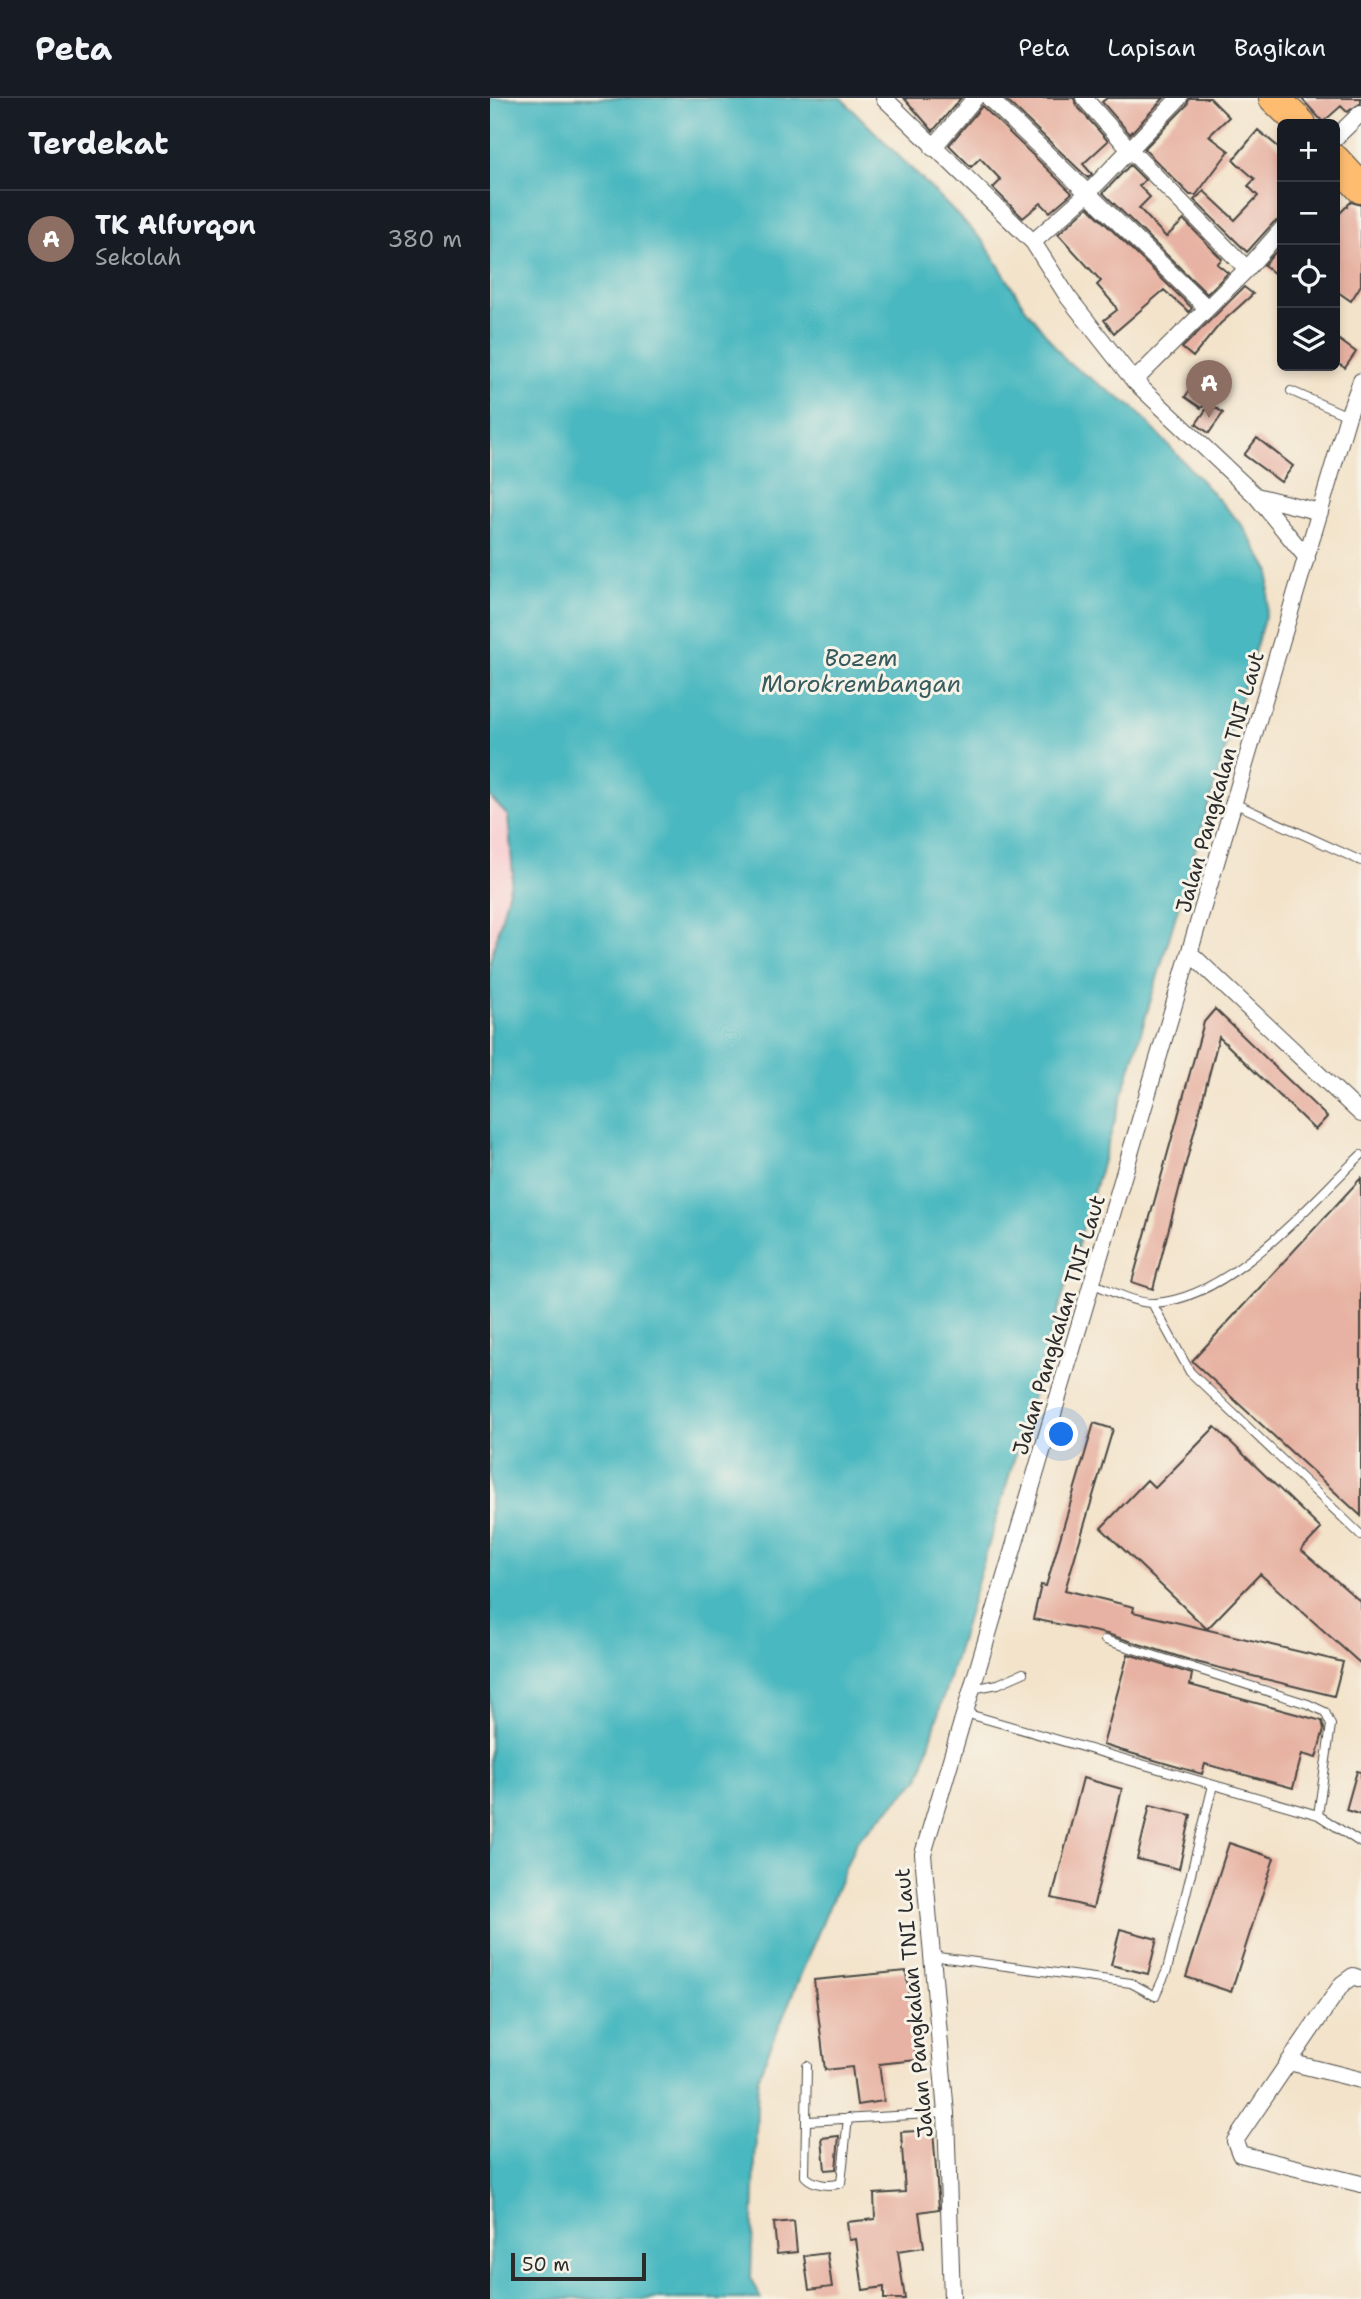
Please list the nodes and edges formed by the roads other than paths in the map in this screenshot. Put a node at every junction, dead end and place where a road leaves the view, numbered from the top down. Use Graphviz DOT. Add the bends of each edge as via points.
graph roads {
  1 [pos="884,98"];
  2 [pos="975,98"];
  3 [pos="989,98"];
  4 [pos="1084,98"];
  5 [pos="1179,98"];
  6 [pos="1274,98"];
  7 [pos="1361,113"];
  8 [pos="1296,119"];
  9 [pos="933,148"];
  10 [pos="1340,150"];
  11 [pos="1131,151"];
  12 [pos="1340,162"];
  13 [pos="1361,188"];
  14 [pos="1088,193"];
  15 [pos="1277,235"];
  16 [pos="1033,242"];
  17 [pos="1247,269"];
  18 [pos="1206,307"];
  19 [pos="1134,381"];
  20 [pos="1361,382"];
  21 [pos="1291,391"];
  22 [pos="1348,416"];
  23 [pos="1256,496"];
  24 [pos="1320,512"];
  25 [pos="1307,558"];
  26 [pos="1236,804"];
  27 [pos="1361,861"];
  28 [pos="1191,954"];
  29 [pos="1361,1114"];
  30 [pos="1361,1155"];
  31 [pos="1093,1284"];
  32 [pos="1152,1304"];
  33 [pos="1361,1535"];
  34 [pos="1105,1640"];
  35 [pos="1023,1673"];
  36 [pos="972,1689"];
  37 [pos="965,1713"];
  38 [pos="1213,1785"];
  39 [pos="1318,1815"];
  40 [pos="1361,1843"];
  41 [pos="931,1956"];
  42 [pos="1361,1979"];
  43 [pos="1289,2062"];
  44 [pos="807,2066"];
  45 [pos="1361,2080"];
  46 [pos="946,2113"];
  47 [pos="848,2118"];
  48 [pos="808,2121"];
  49 [pos="1361,2184"];
  50 [pos="952,2299"];
  1 -- 9 [label="street"];
  2 -- 9 [label="street"];
  3 -- 14 [label="street"];
  4 -- 11 [label="street"];
  5 -- 11 [label="street"];
  6 -- 8 [label="highway"];
  7 -- 10 [label="street"];
  9 -- 16 [label="street"];
  11 -- 14 [label="street"];
  11 -- 17 [label="street"];
  12 -- 13 [label="highway"];
  14 -- 16 [label="street"];
  14 -- 18 [label="street"];
  15 -- 17 [label="street"];
  16 -- 19 [label="street" via="1068,297"];
  17 -- 18 [label="street"];
  18 -- 19 [label="street"];
  19 -- 23 [label="street"];
  20 -- 22 [label="street, Jalan Pangkalan TNI Laut"];
  21 -- 22 [label="lane"];
  22 -- 24 [label="street, Jalan Pangkalan TNI Laut"];
  23 -- 24 [label="street"];
  23 -- 25 [label="street"];
  24 -- 25 [label="street, Jalan Pangkalan TNI Laut"];
  25 -- 26 [label="street, Jalan Pangkalan TNI Laut"];
  26 -- 27 [label="lane"];
  26 -- 28 [label="street, Jalan Pangkalan TNI Laut"];
  28 -- 29 [label="street"];
  28 -- 31 [label="street, Jalan Pangkalan TNI Laut"];
  30 -- 32 [label="lane" via="1238,1269 1191,1296"];
  31 -- 32 [label="lane"];
  31 -- 36 [label="street, Jalan Pangkalan TNI Laut"];
  32 -- 33 [label="lane" via="1190,1372"];
  34 -- 39 [label="lane" via="1325,1712 1331,1725"];
  35 -- 36 [label="lane"];
  36 -- 37 [label="street, Jalan Pangkalan TNI Laut"];
  37 -- 38 [label="lane"];
  37 -- 41 [label="street, Jalan Pangkalan TNI Laut" via="923,1854"];
  38 -- 39 [label="lane"];
  38 -- 41 [label="lane" via="1167,1970 1155,1996 1130,1983"];
  39 -- 40 [label="lane"];
  41 -- 46 [label="street, Jalan Pangkalan TNI Laut"];
  42 -- 43 [label="street" via="1353,1976 1342,1984"];
  43 -- 45 [label="street"];
  43 -- 49 [label="street" via="1235,2141 1236,2148 1240,2154"];
  44 -- 48 [label="lane"];
  46 -- 47 [label="lane"];
  46 -- 50 [label="street, Jalan Pangkalan TNI Laut"];
  47 -- 48 [label="lane"];
  47 -- 48 [label="lane" via="845,2176 835,2185 804,2176"];
}
